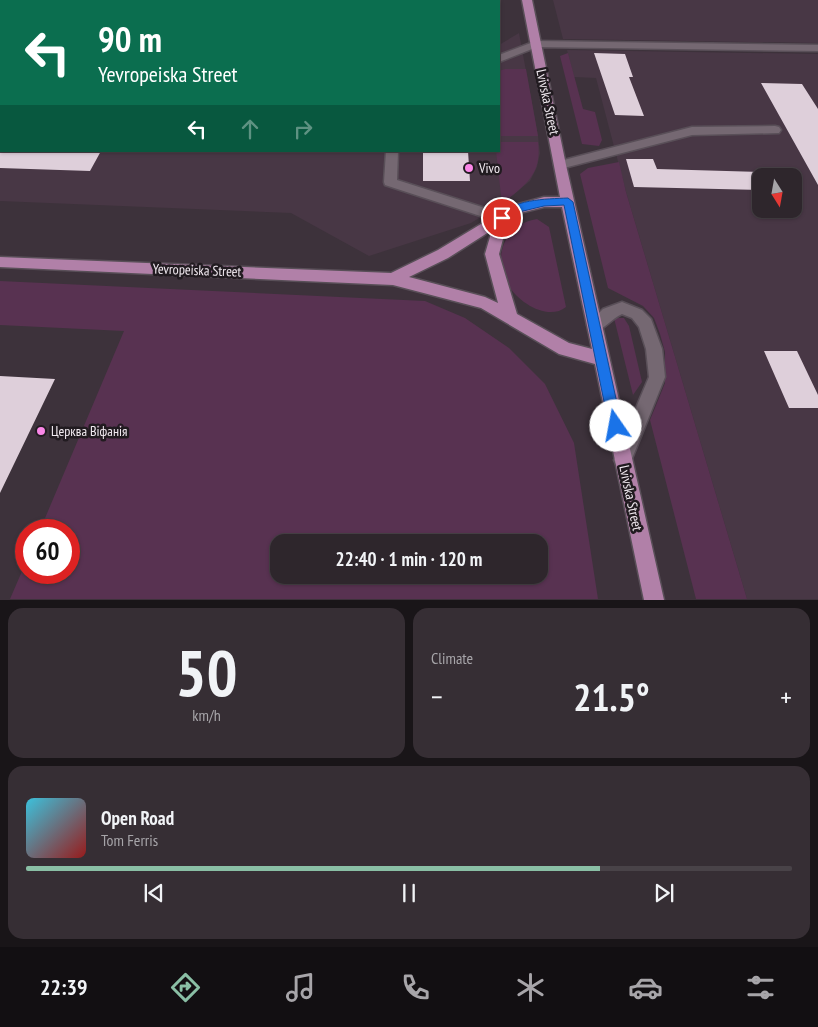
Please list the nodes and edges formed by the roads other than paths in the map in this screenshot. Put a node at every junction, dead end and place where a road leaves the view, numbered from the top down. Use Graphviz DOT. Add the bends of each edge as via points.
graph roads {
  1 [pos="527,0"];
  2 [pos="536,44"];
  3 [pos="818,48"];
  4 [pos="500,59"];
  5 [pos="774,130"];
  6 [pos="392,152"];
  7 [pos="560,165"];
  8 [pos="568,202"];
  9 [pos="502,218"];
  10 [pos="0,262"];
  11 [pos="393,279"];
  12 [pos="511,319"];
  13 [pos="595,325"];
  14 [pos="602,359"];
  15 [pos="623,460"];
  16 [pos="654,600"];
  1 -- 2 [label="main road, Lvivska Street"];
  2 -- 3 [label="lane"];
  2 -- 4 [label="lane"];
  2 -- 7 [label="main road, Lvivska Street"];
  5 -- 7 [label="lane" via="692,131"];
  6 -- 9 [label="lane" via="390,182"];
  7 -- 8 [label="main road, Lvivska Street"];
  8 -- 9 [label="main road, Yevropeiska Street" via="544,202 516,209"];
  8 -- 13 [label="main road, Lvivska Street"];
  9 -- 11 [label="main road, Yevropeiska Street" via="443,254"];
  9 -- 12 [label="main road" via="492,254"];
  10 -- 11 [label="main road, Yevropeiska Street"];
  11 -- 12 [label="main road, Yevropeiska Street" via="485,304"];
  12 -- 14 [label="main road, Yevropeiska Street" via="565,349"];
  13 -- 14 [label="main road, Lvivska Street"];
  13 -- 15 [label="lane" via="608,313 622,308 637,314 646,324 654,349 657,377"];
  14 -- 15 [label="main road, Lvivska Street"];
  15 -- 16 [label="main road, Lvivska Street"];
}
